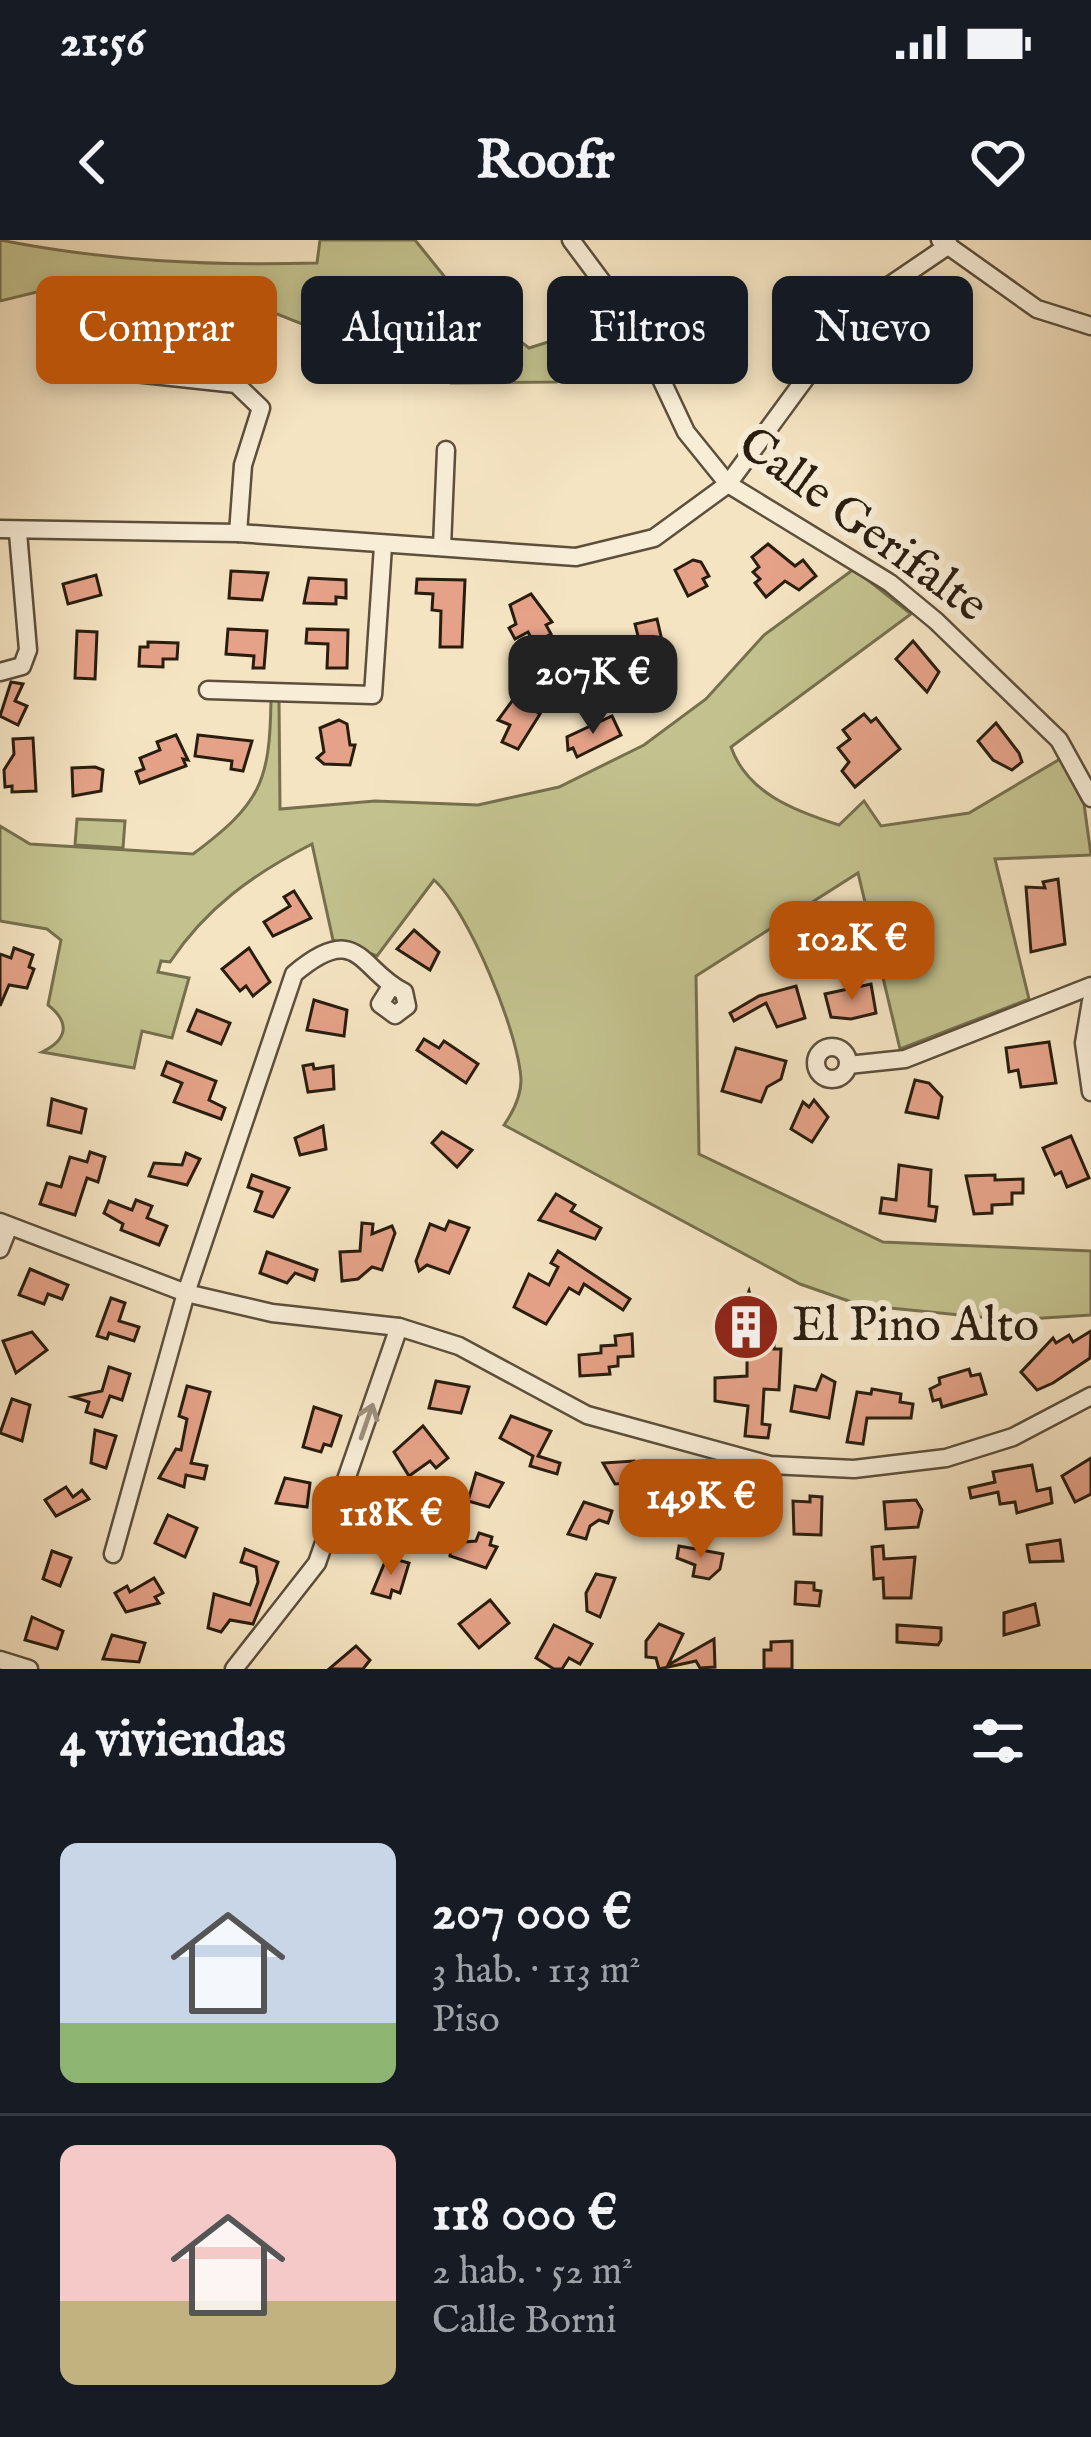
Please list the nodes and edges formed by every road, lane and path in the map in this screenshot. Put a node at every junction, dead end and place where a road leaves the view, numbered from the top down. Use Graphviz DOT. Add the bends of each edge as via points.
graph roads {
  1 [pos="571,240"];
  2 [pos="944,243"];
  3 [pos="1091,326"];
  4 [pos="236,384"];
  5 [pos="446,450"];
  6 [pos="728,484"];
  7 [pos="9,531"];
  8 [pos="238,533"];
  9 [pos="383,546"];
  10 [pos="442,547"];
  11 [pos="0,671"];
  12 [pos="208,690"];
  13 [pos="1091,798"];
  14 [pos="1091,986"];
  15 [pos="390,988"];
  16 [pos="1091,1001"];
  17 [pos="848,1065"];
  18 [pos="1091,1092"];
  19 [pos="4,1224"];
  20 [pos="0,1249"];
  21 [pos="186,1293"];
  22 [pos="399,1327"];
  23 [pos="1091,1396"];
  24 [pos="113,1554"];
  25 [pos="0,1660"];
  26 [pos="29,1669"];
  27 [pos="234,1669"];
  1 -- 6 [label="street, Calle Gerifalte" via="638,329 686,432"];
  2 -- 3 [label="street" via="1037,309"];
  2 -- 6 [label="street" via="846,323"];
  4 -- 8 [label="street" via="261,408 243,465"];
  5 -- 10 [label="street"];
  6 -- 10 [label="street" via="654,538 576,557"];
  6 -- 13 [label="street, Calle Gerifalte" via="890,583 936,621 1059,740"];
  7 -- 8 [label="street"];
  7 -- 11 [label="street" via="28,650 22,666"];
  8 -- 9 [label="street"];
  9 -- 10 [label="street"];
  9 -- 12 [label="street" via="373,695"];
  14 -- 17 [label="street" via="905,1059"];
  15 -- 21 [label="street" via="369,958 337,950 294,974"];
  16 -- 18 [label="street" via="1084,1043"];
  19 -- 20 [label="street"];
  19 -- 21 [label="street"];
  21 -- 22 [label="street" via="272,1313"];
  21 -- 24 [label="street"];
  22 -- 23 [label="street" via="459,1346 587,1415 770,1466 854,1469 946,1458 1013,1437"];
  27 -- 22 [label="street, one-way" via="317,1563"];
  25 -- 26 [label="street"];
}
